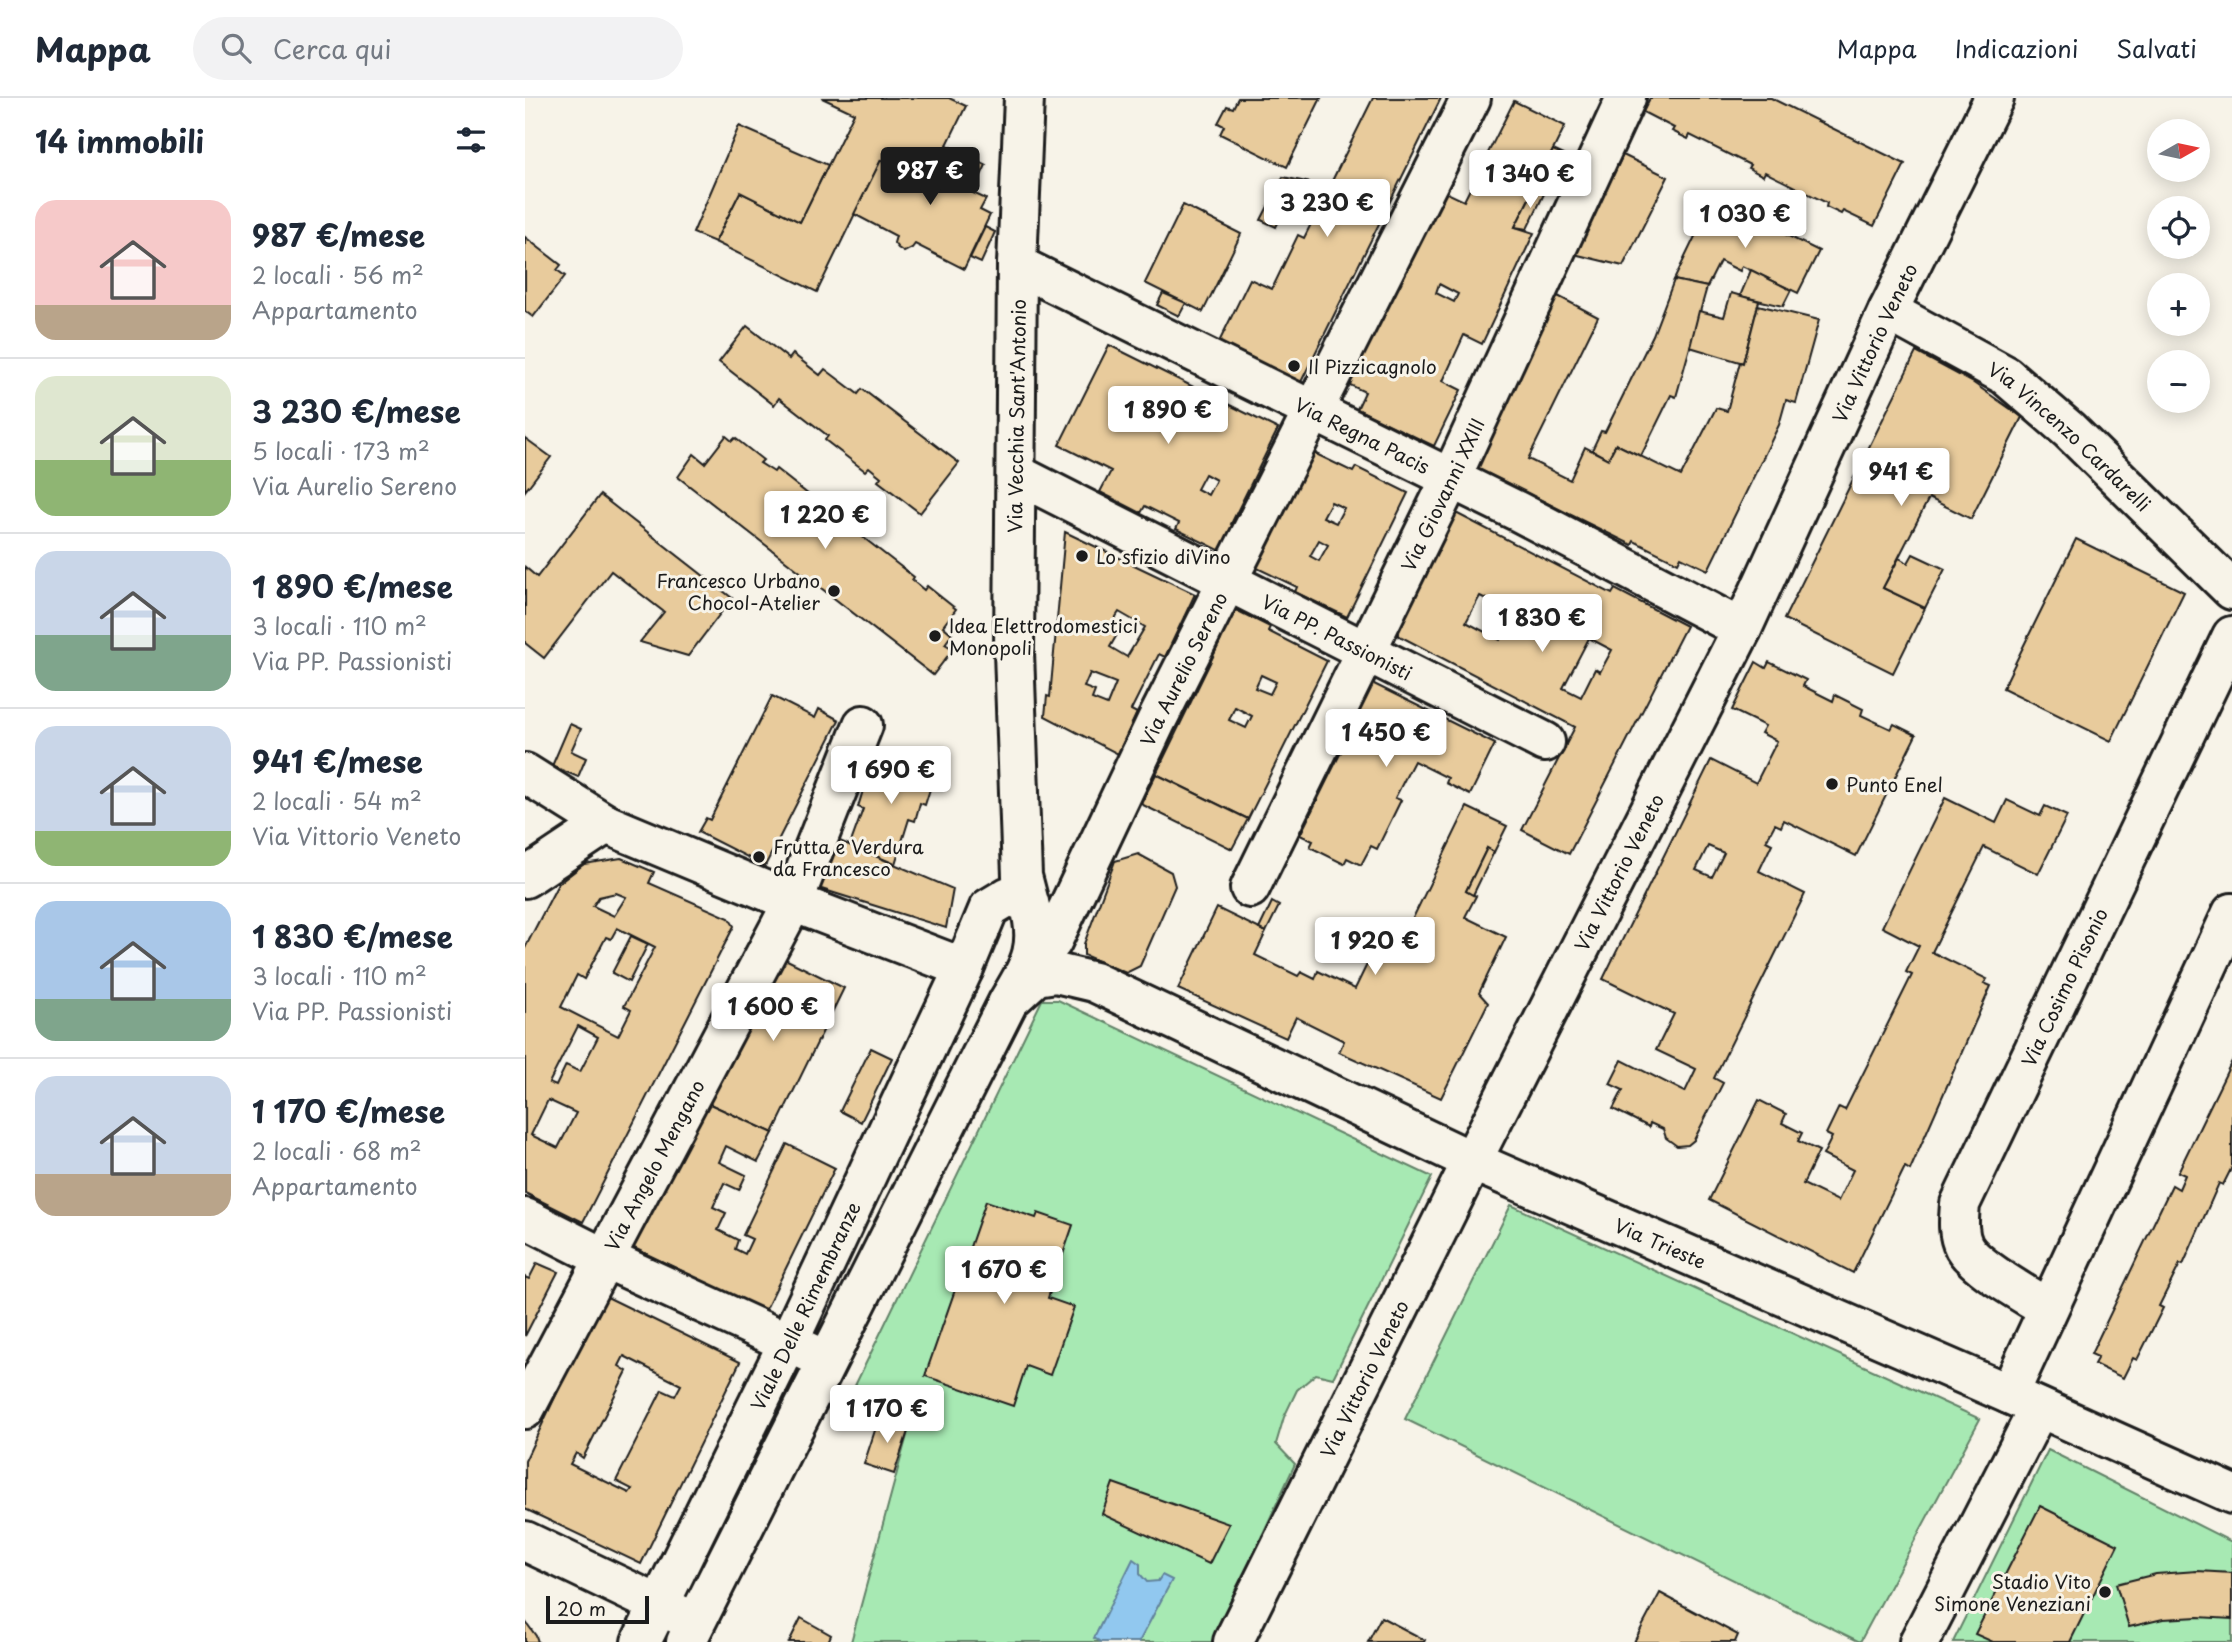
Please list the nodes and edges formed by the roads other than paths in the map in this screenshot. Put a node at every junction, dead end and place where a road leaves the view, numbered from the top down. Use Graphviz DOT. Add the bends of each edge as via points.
graph roads {
  1 [pos="1024,98"];
  2 [pos="1471,98"];
  3 [pos="1626,98"];
  4 [pos="1994,98"];
  5 [pos="1017,265"];
  6 [pos="1888,312"];
  7 [pos="1314,410"];
  8 [pos="1016,474"];
  9 [pos="1451,478"];
  10 [pos="1227,581"];
  11 [pos="2232,590"];
  12 [pos="1742,629"];
  13 [pos="2232,636"];
  14 [pos="1366,652"];
  15 [pos="863,725"];
  16 [pos="1017,734"];
  17 [pos="1545,743"];
  18 [pos="525,773"];
  19 [pos="606,824"];
  20 [pos="525,878"];
  21 [pos="1250,888"];
  22 [pos="793,902"];
  23 [pos="989,908"];
  24 [pos="2232,913"];
  25 [pos="1039,923"];
  26 [pos="964,968"];
  27 [pos="1094,982"];
  28 [pos="1008,1002"];
  29 [pos="1472,1161"];
  30 [pos="525,1219"];
  31 [pos="604,1258"];
  32 [pos="2047,1308"];
  33 [pos="788,1343"];
  34 [pos="828,1361"];
  35 [pos="2024,1401"];
  36 [pos="525,1409"];
  37 [pos="2232,1494"];
  38 [pos="525,1541"];
  39 [pos="660,1605"];
  40 [pos="691,1632"];
  41 [pos="641,1642"];
  42 [pos="1234,1642"];
  43 [pos="1919,1642"];
  1 -- 5 [label="street, Via Vecchia Sant'Antonio"];
  2 -- 7 [label="street, Via Aurelio Sereno"];
  3 -- 9 [label="street, Via Giovanni XXIII"];
  4 -- 6 [label="street, Via Vittorio Veneto"];
  5 -- 7 [label="street, Via Regna Pacis"];
  5 -- 8 [label="street, Via Vecchia Sant'Antonio"];
  6 -- 11 [label="street, Via Vincenzo Cardarelli" via="2005,375 2069,430"];
  6 -- 12 [label="street, Via Vittorio Veneto"];
  7 -- 9 [label="street, Via Regna Pacis"];
  7 -- 10 [label="street, Via Aurelio Sereno"];
  8 -- 10 [label="street, Via PP. Passionisti"];
  8 -- 16 [label="street, Via Vecchia Sant'Antonio"];
  9 -- 12 [label="street, Via Regna Pacis"];
  9 -- 14 [label="street, Via Giovanni XXIII"];
  10 -- 14 [label="street, Via PP. Passionisti"];
  10 -- 25 [label="street, Via Aurelio Sereno" via="1156,722"];
  12 -- 29 [label="street, Via Vittorio Veneto"];
  13 -- 32 [label="street, Via Cosimo Pisonio" via="1960,1204 1958,1225 1963,1245 1974,1260"];
  14 -- 17 [label="street, Via PP. Passionisti"];
  14 -- 21 [label="street, Via Giovanni XXIII"];
  15 -- 22 [label="street, Via Angelo Mengano"];
  16 -- 23 [label="street, Via Vecchia Sant'Antonio" via="1007,821"];
  16 -- 25 [label="street, Via Vecchia Sant'Antonio" via="1022,876"];
  18 -- 19 [label="street"];
  19 -- 20 [label="street"];
  19 -- 22 [label="street"];
  22 -- 26 [label="street"];
  22 -- 31 [label="street, Via Angelo Mengano"];
  23 -- 25 [label="street" via="1009,896"];
  23 -- 26 [label="street, Viale Delle Rimembranze"];
  24 -- 32 [label="street"];
  25 -- 27 [label="street"];
  25 -- 28 [label="street" via="1031,963"];
  26 -- 28 [label="street" via="970,990 985,1004"];
  26 -- 33 [label="street, Viale Delle Rimembranze"];
  27 -- 28 [label="street" via="1056,973 1036,976"];
  27 -- 29 [label="street, Via Trieste"];
  28 -- 34 [label="street"];
  29 -- 35 [label="street, Via Trieste"];
  29 -- 42 [label="street, Via Vittorio Veneto"];
  30 -- 31 [label="street"];
  31 -- 33 [label="street"];
  31 -- 36 [label="street, Via Angelo Mengano"];
  32 -- 35 [label="street"];
  33 -- 34 [label="street"];
  33 -- 39 [label="street, Viale Delle Rimembranze"];
  34 -- 40 [label="street"];
  35 -- 37 [label="street, Via Trieste"];
  35 -- 43 [label="street"];
  38 -- 39 [label="street"];
  39 -- 40 [label="street"];
  39 -- 41 [label="street, Viale Delle Rimembranze"];
}
